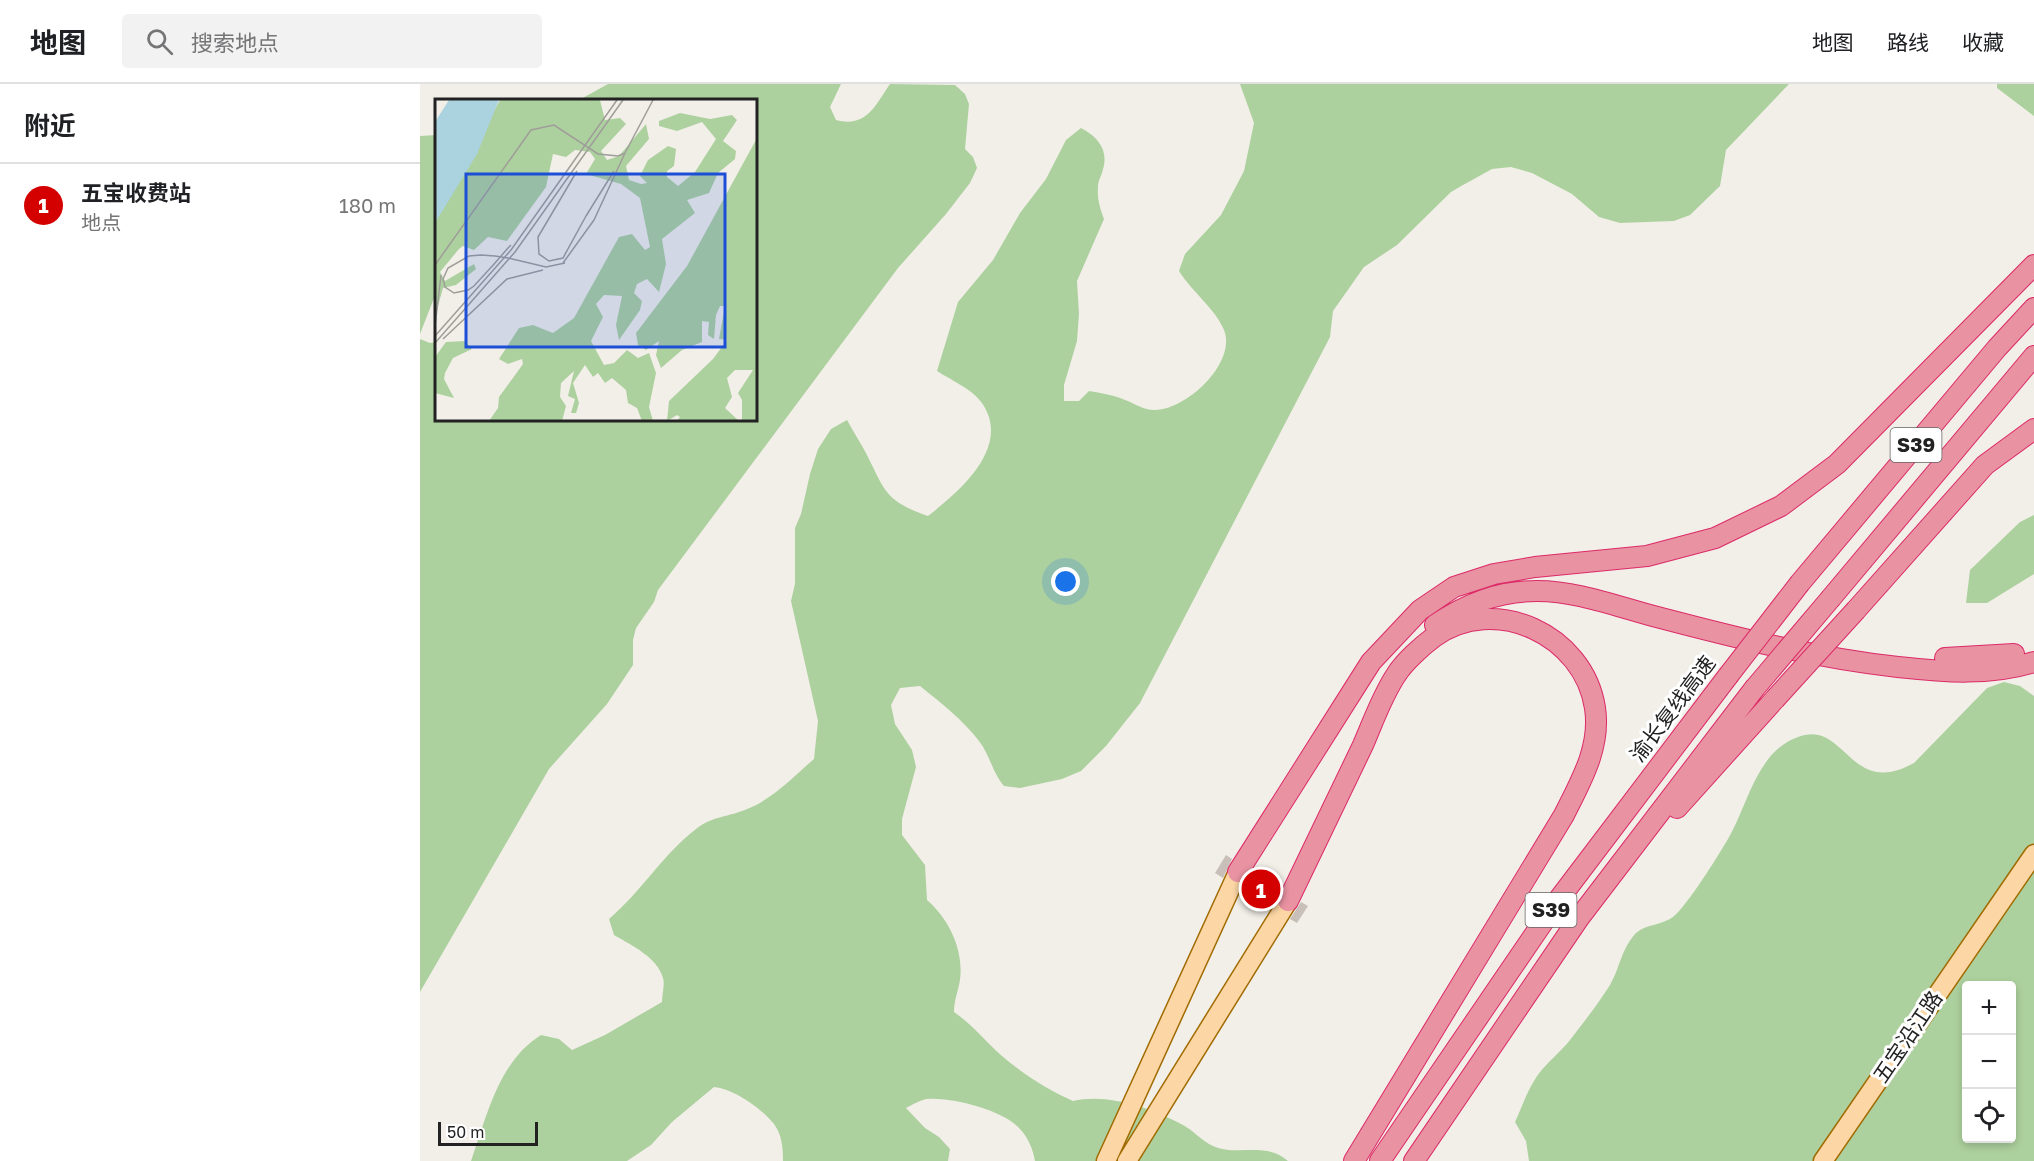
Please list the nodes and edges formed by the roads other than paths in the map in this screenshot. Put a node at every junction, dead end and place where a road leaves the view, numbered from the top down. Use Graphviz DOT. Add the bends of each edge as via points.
graph roads {
  1 [pos="2034,265"];
  2 [pos="2034,308"];
  3 [pos="2034,356"];
  4 [pos="2034,429"];
  5 [pos="1420,610"];
  6 [pos="2034,648"];
  7 [pos="2034,662"];
  8 [pos="1396,674"];
  9 [pos="2034,854"];
  10 [pos="1238,872"];
  11 [pos="1288,901"];
  12 [pos="1579,918"];
  13 [pos="1383,1157"];
  14 [pos="1106,1161"];
  15 [pos="1127,1161"];
  16 [pos="1354,1161"];
  17 [pos="1414,1161"];
  18 [pos="1823,1161"];
  1 -- 5 [label="highway" via="1837,464 1781,506 1715,538 1647,556 1494,574 1454,588"];
  2 -- 13 [label="highway, 渝长复线高速 / S39, bridge" via="1800,584 1728,676 1556,903"];
  3 -- 12 [label="highway, S39, bridge" via="1754,689"];
  4 -- 12 [label="highway, bridge" via="1985,465"];
  5 -- 6 [label="highway" via="1496,584 1537,579 1576,584 1775,636 1854,648 1941,658 1990,657"];
  5 -- 10 [label="highway" via="1371,662"];
  7 -- 8 [label="highway" via="1982,672 1853,662 1766,646 1574,595 1537,591 1498,596 1462,607 1429,630"];
  8 -- 11 [label="highway"];
  8 -- 16 [label="highway" via="1432,638 1448,628 1490,618 1517,620 1543,632 1578,666 1589,685 1595,730 1586,771 1564,815"];
  9 -- 18 [label="main road, 五宝沿江路"];
  10 -- 14 [label="main road"];
  11 -- 15 [label="main road"];
  12 -- 17 [label="highway, S39"];
}
